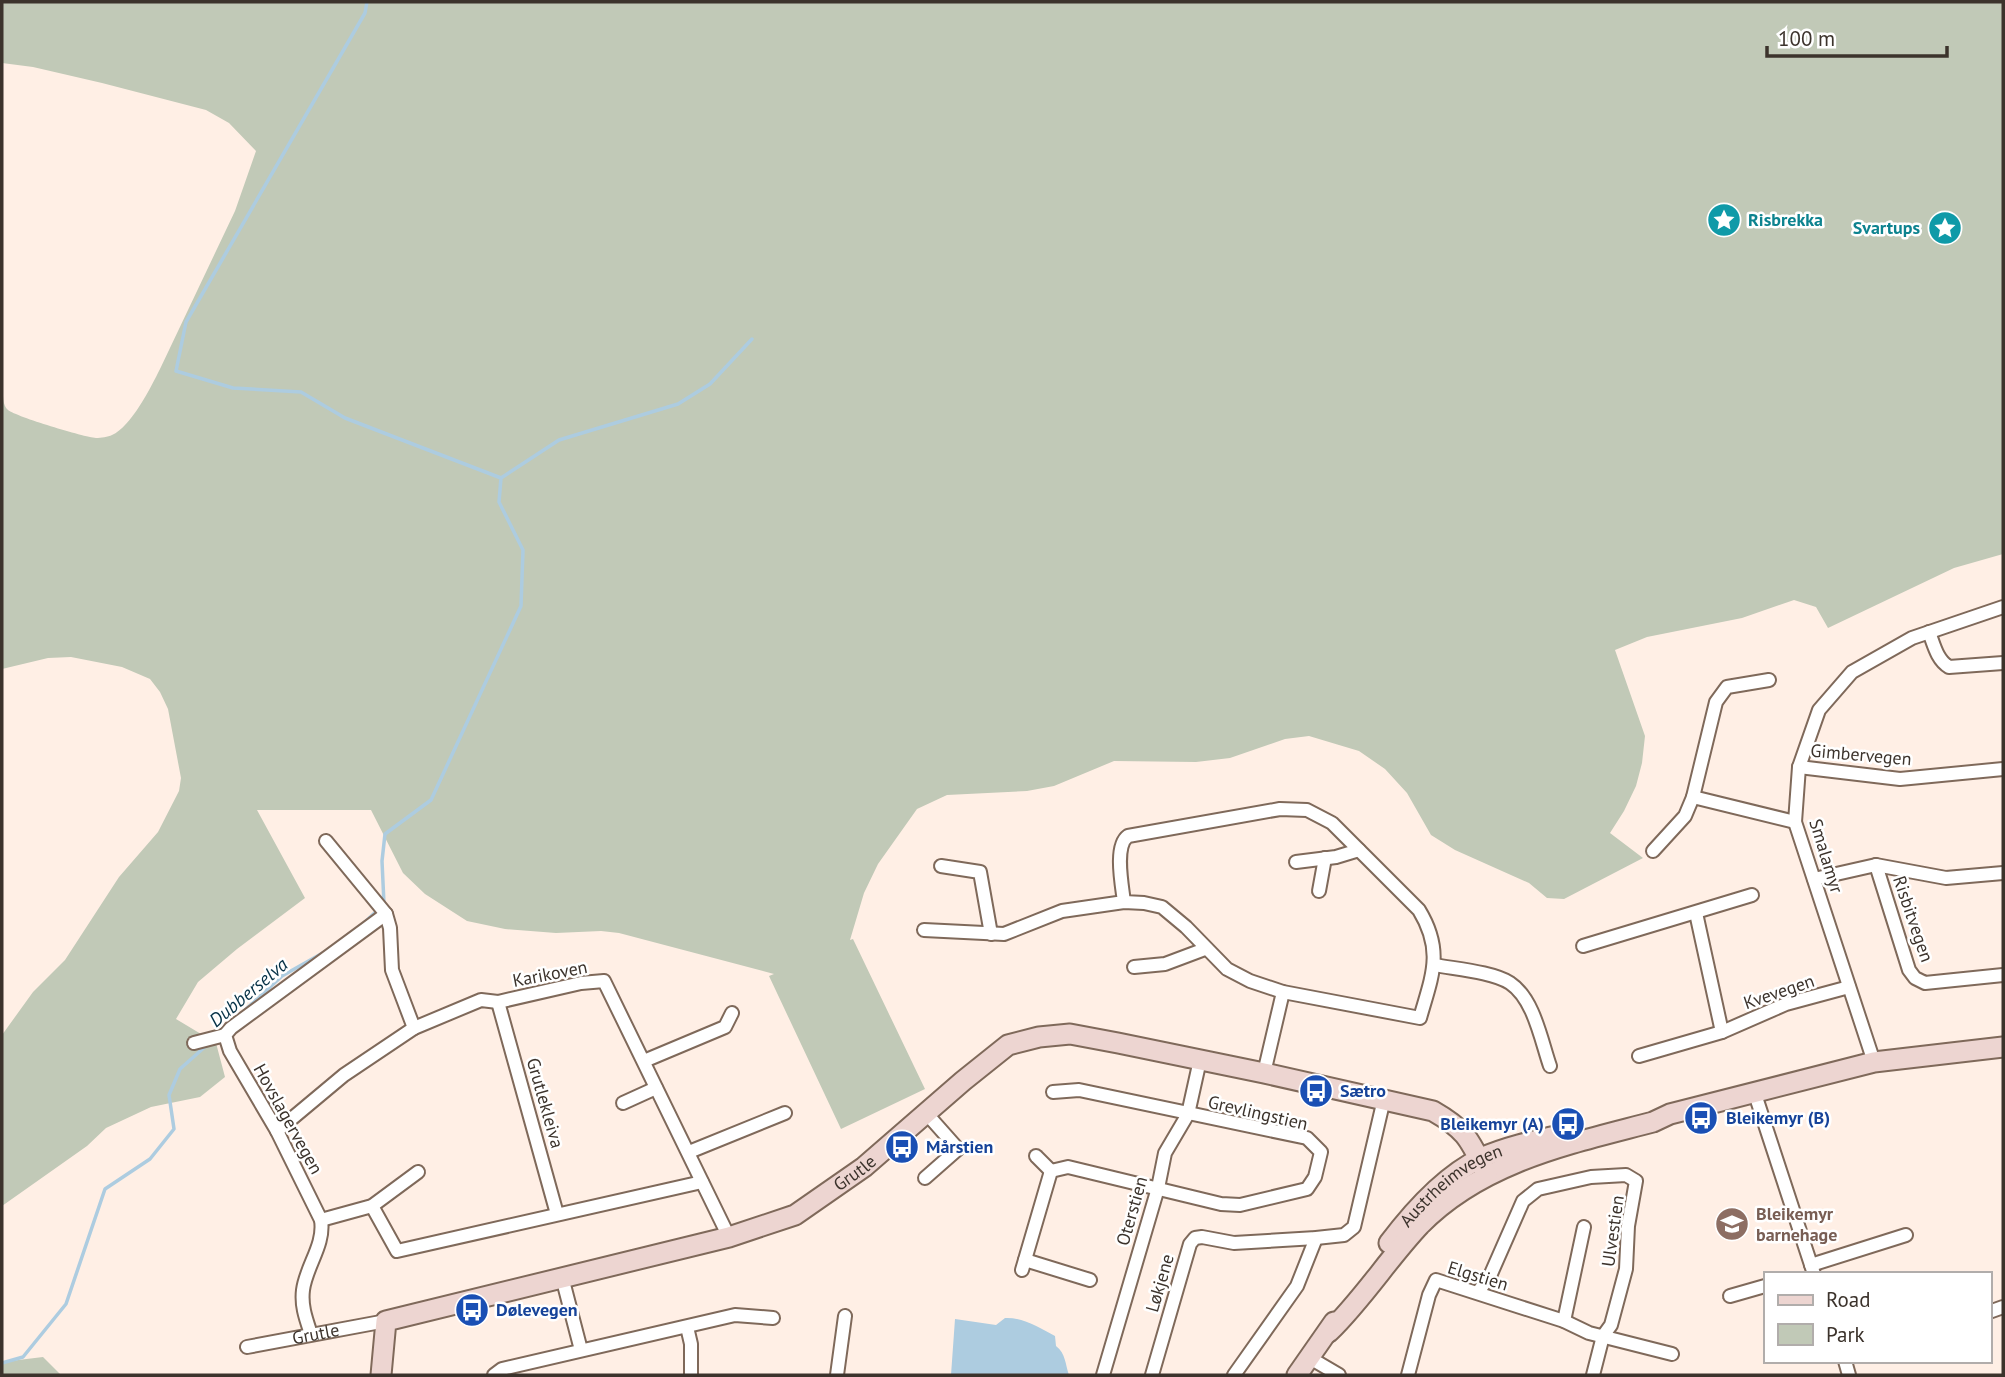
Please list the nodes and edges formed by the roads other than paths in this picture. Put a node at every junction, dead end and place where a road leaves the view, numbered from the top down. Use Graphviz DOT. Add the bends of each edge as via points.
graph roads {
  1 [pos="2003,607"];
  2 [pos="1929,632"];
  3 [pos="2003,663"];
  4 [pos="1769,680"];
  5 [pos="1799,767"];
  6 [pos="2003,769"];
  7 [pos="1693,797"];
  8 [pos="1795,822"];
  9 [pos="326,841"];
  10 [pos="1359,850"];
  11 [pos="1653,851"];
  12 [pos="1325,859"];
  13 [pos="1296,862"];
  14 [pos="1876,865"];
  15 [pos="941,866"];
  16 [pos="2003,873"];
  17 [pos="1814,879"];
  18 [pos="1319,891"];
  19 [pos="1752,895"];
  20 [pos="1124,902"];
  21 [pos="1696,913"];
  22 [pos="386,914"];
  23 [pos="924,930"];
  24 [pos="991,934"];
  25 [pos="1583,946"];
  26 [pos="1205,949"];
  27 [pos="1435,965"];
  28 [pos="1134,967"];
  29 [pos="2003,975"];
  30 [pos="1849,987"];
  31 [pos="1283,992"];
  32 [pos="498,1002"];
  33 [pos="732,1013"];
  34 [pos="414,1028"];
  35 [pos="1722,1032"];
  36 [pos="225,1035"];
  37 [pos="194,1043"];
  38 [pos="2003,1047"];
  39 [pos="1639,1056"];
  40 [pos="1200,1060"];
  41 [pos="644,1061"];
  42 [pos="1874,1062"];
  43 [pos="1550,1066"];
  44 [pos="1264,1073"];
  45 [pos="656,1088"];
  46 [pos="1754,1091"];
  47 [pos="1053,1092"];
  48 [pos="1384,1099"];
  49 [pos="623,1103"];
  50 [pos="785,1113"];
  51 [pos="926,1113"];
  52 [pos="1188,1114"];
  53 [pos="277,1130"];
  54 [pos="689,1152"];
  55 [pos="1036,1156"];
  56 [pos="1483,1167"];
  57 [pos="1051,1171"];
  58 [pos="418,1172"];
  59 [pos="925,1178"];
  60 [pos="702,1181"];
  61 [pos="1157,1188"];
  62 [pos="372,1206"];
  63 [pos="557,1214"];
  64 [pos="321,1220"];
  65 [pos="1584,1227"];
  66 [pos="1906,1235"];
  67 [pos="729,1237"];
  68 [pos="1316,1238"];
  69 [pos="1813,1269"];
  70 [pos="562,1277"];
  71 [pos="1090,1280"];
  72 [pos="1764,1286"];
  73 [pos="1478,1292"];
  74 [pos="1730,1296"];
  75 [pos="845,1315"];
  76 [pos="773,1318"];
  77 [pos="386,1321"];
  78 [pos="1564,1321"];
  79 [pos="687,1327"];
  80 [pos="311,1334"];
  81 [pos="1603,1336"];
  82 [pos="247,1347"];
  83 [pos="581,1350"];
  84 [pos="1672,1354"];
  85 [pos="1310,1358"];
  86 [pos="381,1375"];
  87 [pos="494,1375"];
  88 [pos="691,1375"];
  89 [pos="837,1375"];
  90 [pos="1103,1375"];
  91 [pos="1152,1375"];
  92 [pos="1234,1375"];
  93 [pos="1297,1375"];
  94 [pos="1339,1375"];
  95 [pos="1408,1375"];
  96 [pos="1593,1375"];
  1 -- 2 [label="street, Smalamyr"];
  2 -- 3 [label="street" via="1937,654 1949,667"];
  2 -- 5 [label="street, Smalamyr" via="1852,672 1819,709"];
  4 -- 7 [label="street" via="1727,687 1716,702"];
  5 -- 6 [label="street, Gimbervegen" via="1900,779"];
  5 -- 8 [label="street, Smalamyr"];
  7 -- 8 [label="street"];
  7 -- 11 [label="street" via="1685,816"];
  8 -- 17 [label="street, Smalamyr"];
  9 -- 22 [label="street"];
  10 -- 12 [label="street"];
  10 -- 20 [label="street" via="1332,823 1307,810 1280,808 1136,833 1121,844"];
  10 -- 27 [label="street" via="1419,910 1431,935"];
  12 -- 13 [label="street"];
  12 -- 18 [label="street"];
  14 -- 16 [label="street, Risbitvegen" via="1946,878"];
  14 -- 17 [label="street, Risbitvegen"];
  14 -- 29 [label="street, Risbitvegen" via="1915,978 1925,983"];
  15 -- 24 [label="street" via="980,872"];
  17 -- 30 [label="street, Smalamyr"];
  19 -- 21 [label="street"];
  20 -- 24 [label="street" via="1062,911 1025,927"];
  20 -- 26 [label="street" via="1162,907"];
  21 -- 25 [label="street"];
  21 -- 35 [label="street"];
  22 -- 34 [label="street" via="392,970"];
  22 -- 36 [label="street"];
  23 -- 24 [label="street"];
  26 -- 28 [label="street" via="1165,964"];
  26 -- 31 [label="street" via="1227,969"];
  27 -- 31 [label="street" via="1420,1018"];
  27 -- 43 [label="street" via="1510,983 1526,1002"];
  30 -- 35 [label="street, Kvevegen" via="1786,1004"];
  30 -- 42 [label="street, Smalamyr"];
  31 -- 44 [label="street"];
  32 -- 34 [label="street" via="481,1000"];
  32 -- 41 [label="street, Karikoven" via="604,981"];
  32 -- 63 [label="street, Grutlekleiva"];
  33 -- 41 [label="street" via="725,1027"];
  34 -- 53 [label="street" via="344,1075"];
  35 -- 39 [label="street, Kvevegen"];
  36 -- 37 [label="street"];
  36 -- 53 [label="street, Hovslagervegen"];
  38 -- 42 [label="street, Austrheimvegen"];
  40 -- 44 [label="street, Grutle"];
  40 -- 51 [label="street, Grutle" via="1070,1034 1039,1037 1008,1045"];
  40 -- 52 [label="street, Oterstien"];
  41 -- 45 [label="street, Karikoven"];
  42 -- 46 [label="street, Austrheimvegen"];
  44 -- 48 [label="street, Grutle"];
  45 -- 49 [label="street"];
  45 -- 54 [label="street, Karikoven"];
  46 -- 56 [label="street, Austrheimvegen" via="1671,1114 1652,1114 1526,1143"];
  46 -- 69 [label="street"];
  47 -- 52 [label="street, Grevlingstien" via="1079,1090"];
  48 -- 56 [label="street, Grutle" via="1433,1111 1450,1121 1466,1134"];
  48 -- 68 [label="street, Løkjene" via="1354,1227 1344,1235"];
  50 -- 54 [label="street"];
  51 -- 59 [label="street" via="958,1149"];
  51 -- 67 [label="street, Grutle" via="864,1167 794,1216"];
  52 -- 61 [label="street, Oterstien" via="1165,1153"];
  52 -- 61 [label="street, Grevlingstien" via="1307,1138 1321,1152 1315,1177 1307,1189 1240,1205"];
  53 -- 64 [label="street, Hovslagervegen"];
  54 -- 60 [label="street, Karikoven"];
  55 -- 57 [label="street"];
  56 -- 85 [label="street, Austrheimvegen" via="1442,1186 1407,1219"];
  57 -- 61 [label="street, Grevlingstien" via="1068,1167"];
  57 -- 71 [label="street" via="1024,1265"];
  58 -- 62 [label="street"];
  60 -- 63 [label="street"];
  60 -- 67 [label="street, Karikoven"];
  61 -- 90 [label="street, Oterstien"];
  62 -- 63 [label="street" via="397,1251"];
  62 -- 64 [label="street"];
  64 -- 80 [label="street" via="323,1231 303,1289 302,1306"];
  65 -- 78 [label="street"];
  66 -- 69 [label="street"];
  67 -- 70 [label="street, Grutle"];
  68 -- 91 [label="street, Løkjene" via="1234,1243 1195,1238"];
  68 -- 92 [label="street" via="1297,1286"];
  70 -- 77 [label="street, Grutle"];
  70 -- 83 [label="street"];
  72 -- 74 [label="street"];
  73 -- 78 [label="street, Elgstien"];
  73 -- 81 [label="street, Ulvestien" via="1490,1276 1523,1200 1538,1189 1568,1181 1626,1175 1636,1181 1626,1269 1611,1325"];
  73 -- 95 [label="street, Elgstien" via="1436,1280"];
  75 -- 89 [label="street"];
  76 -- 79 [label="street" via="735,1315"];
  77 -- 80 [label="street, Grutle"];
  77 -- 86 [label="street"];
  78 -- 81 [label="street, Elgstien"];
  79 -- 83 [label="street"];
  79 -- 88 [label="street"];
  80 -- 82 [label="street, Grutle"];
  81 -- 84 [label="street, Elgstien"];
  81 -- 96 [label="street, Ulvestien"];
  83 -- 87 [label="street"];
  85 -- 93 [label="street, Austrheimvegen"];
  85 -- 94 [label="street"];
}
